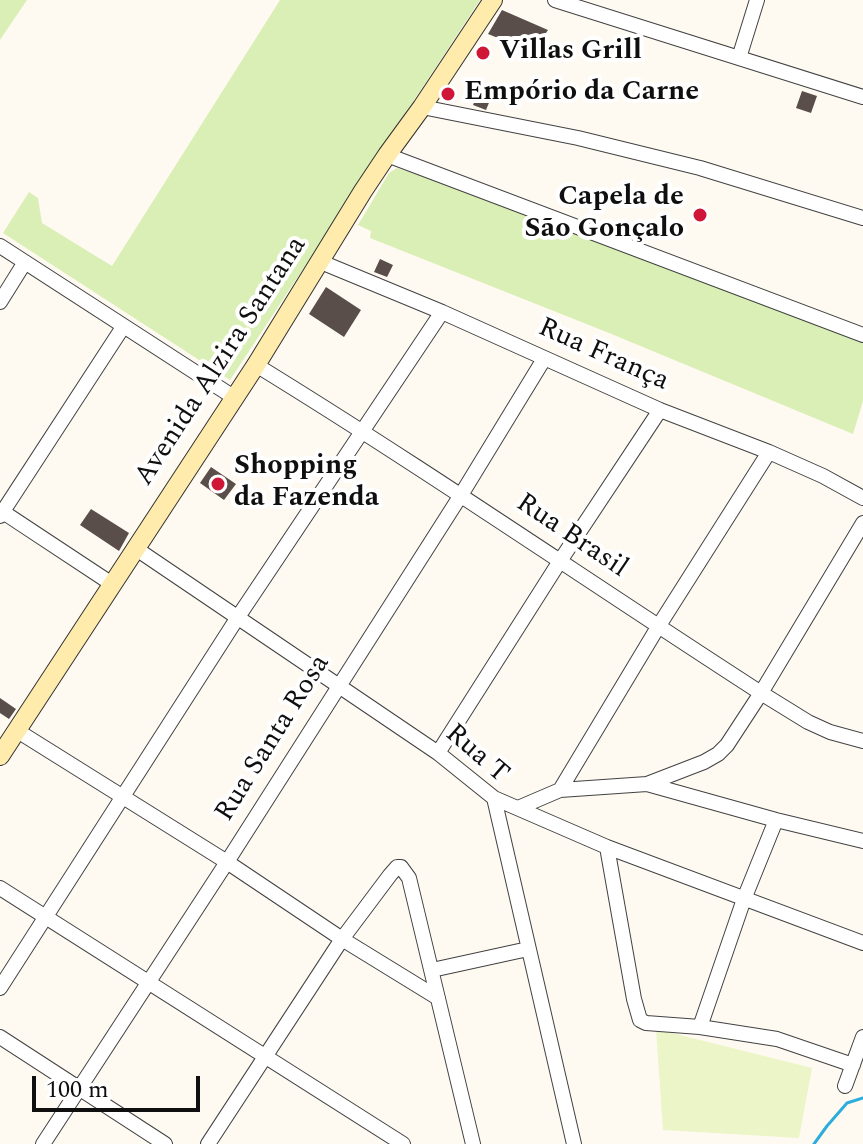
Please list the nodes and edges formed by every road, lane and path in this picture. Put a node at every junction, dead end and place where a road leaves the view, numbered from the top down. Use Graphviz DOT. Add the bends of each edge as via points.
graph roads {
  1 [pos="493,0"];
  2 [pos="555,0"];
  3 [pos="757,0"];
  4 [pos="739,58"];
  5 [pos="863,97"];
  6 [pos="422,107"];
  7 [pos="387,155"];
  8 [pos="863,218"];
  9 [pos="0,246"];
  10 [pos="25,262"];
  11 [pos="321,262"];
  12 [pos="0,302"];
  13 [pos="442,312"];
  14 [pos="123,327"];
  15 [pos="863,335"];
  16 [pos="544,359"];
  17 [pos="256,365"];
  18 [pos="235,398"];
  19 [pos="660,410"];
  20 [pos="363,431"];
  21 [pos="769,452"];
  22 [pos="461,495"];
  23 [pos="863,498"];
  24 [pos="1,513"];
  25 [pos="863,523"];
  26 [pos="135,548"];
  27 [pos="560,561"];
  28 [pos="112,584"];
  29 [pos="238,617"];
  30 [pos="658,627"];
  31 [pos="338,686"];
  32 [pos="761,693"];
  33 [pos="16,730"];
  34 [pos="863,741"];
  35 [pos="438,753"];
  36 [pos="0,756"];
  37 [pos="647,784"];
  38 [pos="560,790"];
  39 [pos="123,798"];
  40 [pos="494,798"];
  41 [pos="518,808"];
  42 [pos="776,820"];
  43 [pos="863,841"];
  44 [pos="607,847"];
  45 [pos="227,862"];
  46 [pos="0,888"];
  47 [pos="744,899"];
  48 [pos="45,917"];
  49 [pos="342,939"];
  50 [pos="863,943"];
  51 [pos="528,949"];
  52 [pos="432,970"];
  53 [pos="149,982"];
  54 [pos="0,988"];
  55 [pos="438,998"];
  56 [pos="700,1027"];
  57 [pos="0,1037"];
  58 [pos="863,1037"];
  59 [pos="264,1057"];
  60 [pos="853,1065"];
  61 [pos="845,1086"];
  62 [pos="79,1088"];
  63 [pos="43,1144"];
  64 [pos="165,1144"];
  65 [pos="208,1144"];
  66 [pos="403,1144"];
  67 [pos="473,1144"];
  68 [pos="574,1144"];
  1 -- 6 [label="main road, Avenida Alzira Santana"];
  2 -- 4 [label="street"];
  3 -- 4 [label="street"];
  4 -- 5 [label="street"];
  6 -- 7 [label="main road, Avenida Alzira Santana"];
  6 -- 8 [label="street" via="700,168"];
  7 -- 11 [label="main road, Avenida Alzira Santana"];
  7 -- 15 [label="street"];
  9 -- 10 [label="street"];
  10 -- 12 [label="street"];
  10 -- 14 [label="street"];
  11 -- 13 [label="street, Rua França"];
  11 -- 17 [label="main road, Avenida Alzira Santana"];
  13 -- 16 [label="street, Rua França"];
  13 -- 20 [label="street"];
  14 -- 18 [label="street"];
  14 -- 24 [label="street"];
  16 -- 19 [label="street, Rua França"];
  16 -- 22 [label="street, Rua Santa Rosa"];
  17 -- 18 [label="main road, Avenida Alzira Santana"];
  17 -- 20 [label="street, Rua Brasil"];
  18 -- 26 [label="main road, Avenida Alzira Santana"];
  19 -- 21 [label="street, Rua França"];
  19 -- 27 [label="street"];
  20 -- 22 [label="street, Rua Brasil"];
  20 -- 29 [label="street"];
  21 -- 23 [label="street, Rua França"];
  21 -- 30 [label="street"];
  22 -- 27 [label="street, Rua Brasil"];
  22 -- 31 [label="street, Rua Santa Rosa"];
  24 -- 28 [label="street"];
  25 -- 32 [label="street"];
  26 -- 28 [label="main road, Avenida Alzira Santana"];
  26 -- 29 [label="street, Rua T"];
  27 -- 30 [label="street, Rua Brasil"];
  27 -- 35 [label="street"];
  28 -- 33 [label="main road, Avenida Alzira Santana"];
  29 -- 31 [label="street, Rua T"];
  29 -- 39 [label="street"];
  30 -- 32 [label="street, Rua Brasil"];
  30 -- 38 [label="street"];
  31 -- 35 [label="street, Rua T"];
  31 -- 45 [label="street, Rua Santa Rosa"];
  32 -- 34 [label="street, Rua Brasil" via="819,727"];
  32 -- 37 [label="street" via="718,754"];
  33 -- 36 [label="main road, Avenida Alzira Santana"];
  33 -- 39 [label="street"];
  35 -- 40 [label="street, Rua T"];
  37 -- 38 [label="street"];
  37 -- 42 [label="street"];
  38 -- 41 [label="street"];
  39 -- 45 [label="street"];
  39 -- 48 [label="street"];
  40 -- 41 [label="street"];
  40 -- 51 [label="street, Rua T"];
  41 -- 44 [label="street"];
  42 -- 43 [label="street"];
  42 -- 47 [label="street"];
  44 -- 47 [label="street"];
  44 -- 56 [label="street" via="639,1017 646,1023"];
  45 -- 49 [label="street"];
  45 -- 53 [label="street, Rua Santa Rosa"];
  46 -- 48 [label="street"];
  47 -- 50 [label="street"];
  47 -- 56 [label="street"];
  48 -- 53 [label="street"];
  48 -- 54 [label="street"];
  49 -- 52 [label="street" via="401,867 409,878"];
  49 -- 55 [label="street"];
  49 -- 59 [label="street"];
  51 -- 52 [label="street"];
  51 -- 68 [label="street, Rua T"];
  52 -- 55 [label="street"];
  53 -- 59 [label="street"];
  53 -- 62 [label="street, Rua Santa Rosa"];
  55 -- 67 [label="street"];
  56 -- 60 [label="street" via="777,1039"];
  57 -- 62 [label="street"];
  58 -- 60 [label="street"];
  59 -- 65 [label="street"];
  59 -- 66 [label="street"];
  60 -- 61 [label="street"];
  62 -- 63 [label="street, Rua Santa Rosa"];
  62 -- 64 [label="street"];
}
